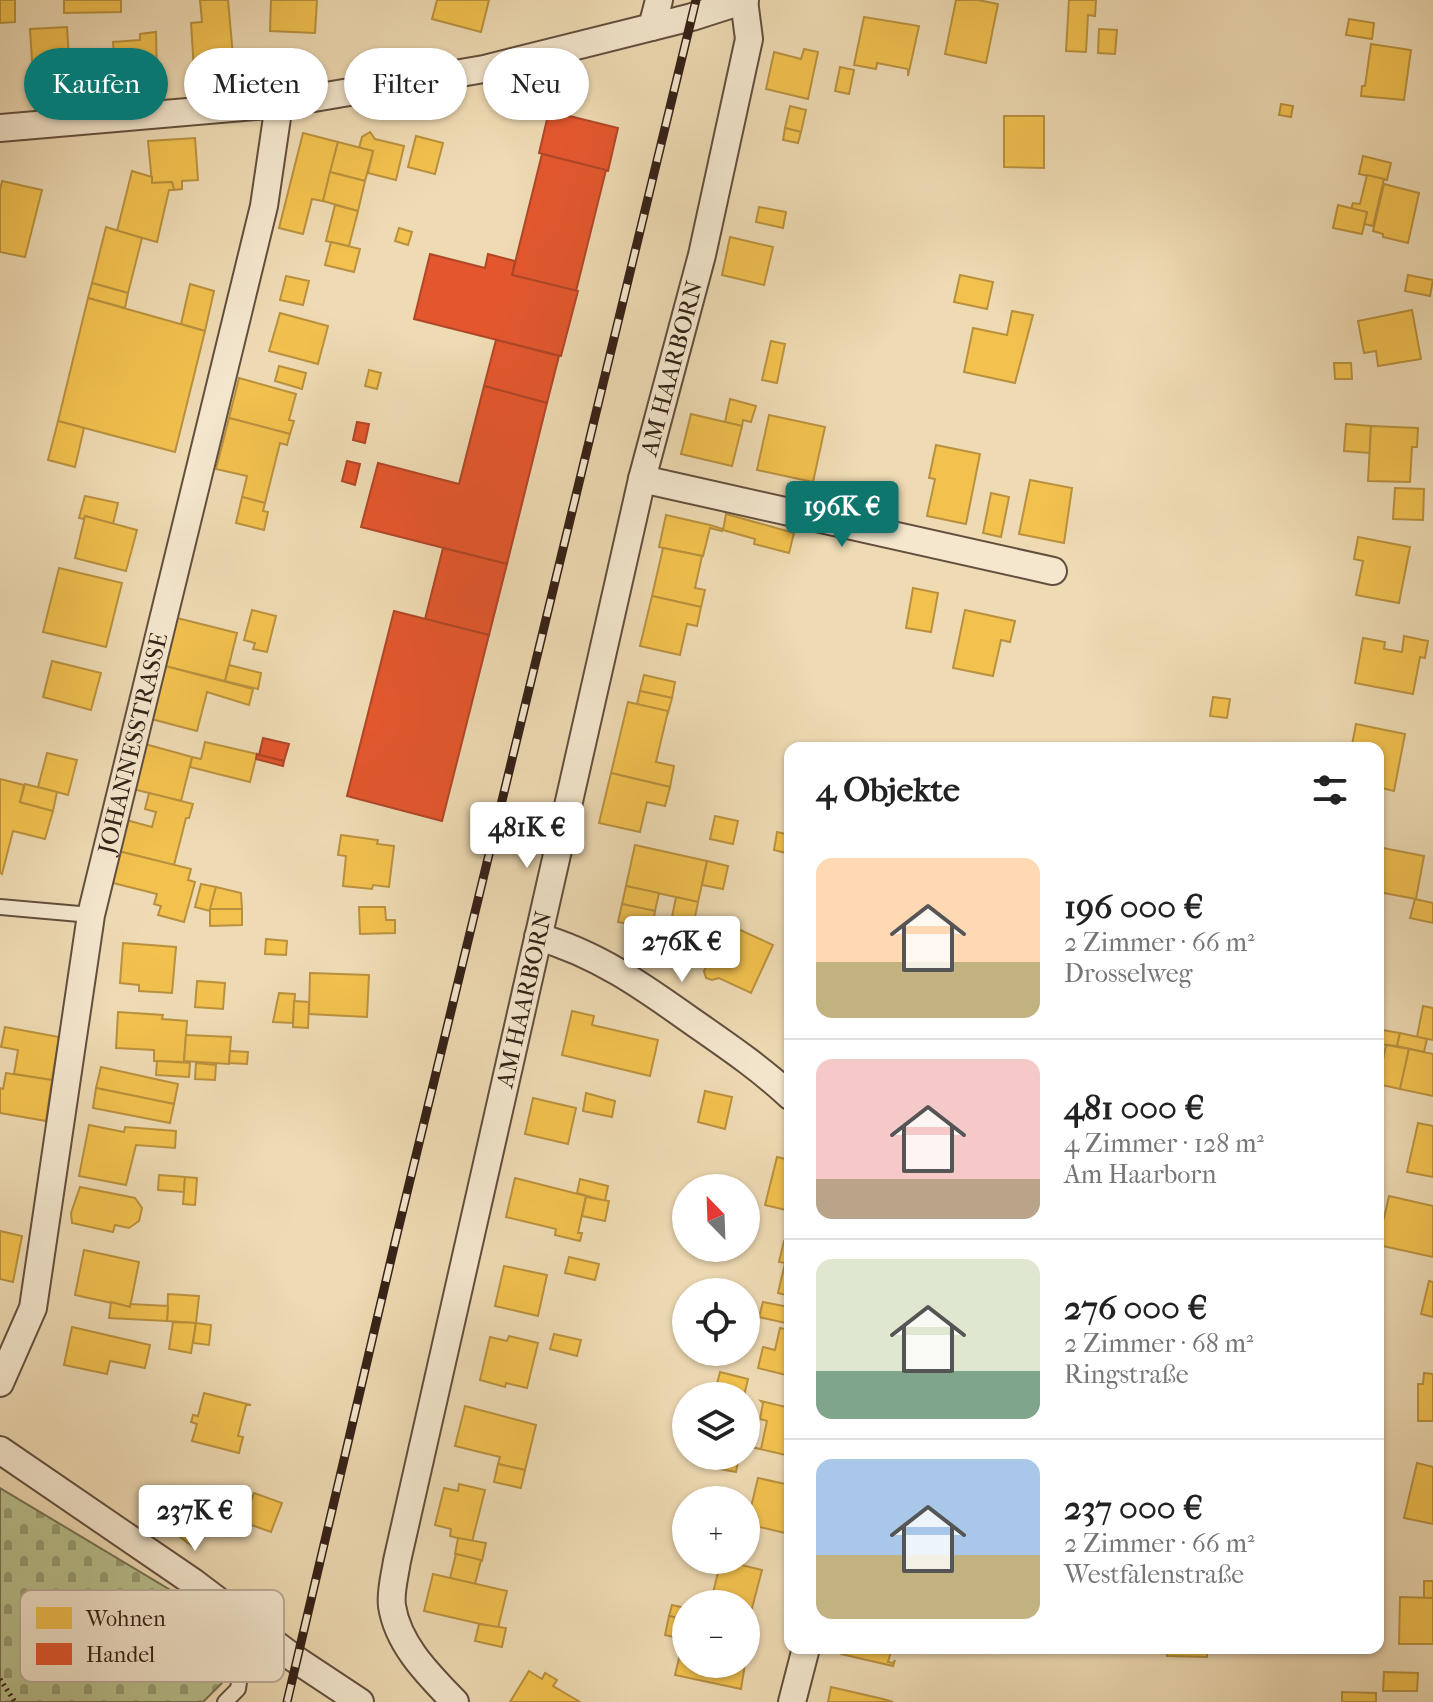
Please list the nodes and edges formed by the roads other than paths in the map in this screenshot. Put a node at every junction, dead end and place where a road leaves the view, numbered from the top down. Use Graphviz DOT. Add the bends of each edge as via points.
graph roads {
  1 [pos="659,0"];
  2 [pos="745,0"];
  3 [pos="652,27"];
  4 [pos="328,96"];
  5 [pos="184,112"];
  6 [pos="277,120"];
  7 [pos="0,128"];
  8 [pos="642,479"];
  9 [pos="1053,571"];
  10 [pos="0,907"];
  11 [pos="91,915"];
  12 [pos="538,937"];
  13 [pos="784,1091"];
  14 [pos="0,1383"];
  15 [pos="0,1450"];
  16 [pos="201,1590"];
  17 [pos="284,1650"];
  18 [pos="804,1654"];
  19 [pos="239,1682"];
  20 [pos="349,1699"];
  21 [pos="225,1702"];
  22 [pos="455,1702"];
  23 [pos="792,1702"];
  1 -- 3 [label="street"];
  2 -- 3 [label="street"];
  2 -- 8 [label="street, AM HAARBORN" via="749,39 702,255"];
  3 -- 4 [label="street" via="484,69"];
  5 -- 7 [label="street"];
  6 -- 11 [label="street, JOHANNESSTRASSE" via="264,206"];
  8 -- 9 [label="street"];
  8 -- 12 [label="street, AM HAARBORN"];
  10 -- 11 [label="lane"];
  11 -- 14 [label="street, JOHANNESSTRASSE" via="33,1308"];
  12 -- 13 [label="street" via="587,953 647,990"];
  12 -- 22 [label="street, AM HAARBORN" via="397,1561 392,1605 418,1663"];
  15 -- 16 [label="street"];
  17 -- 20 [label="street"];
  18 -- 23 [label="street"];
  19 -- 21 [label="lane"];
}
